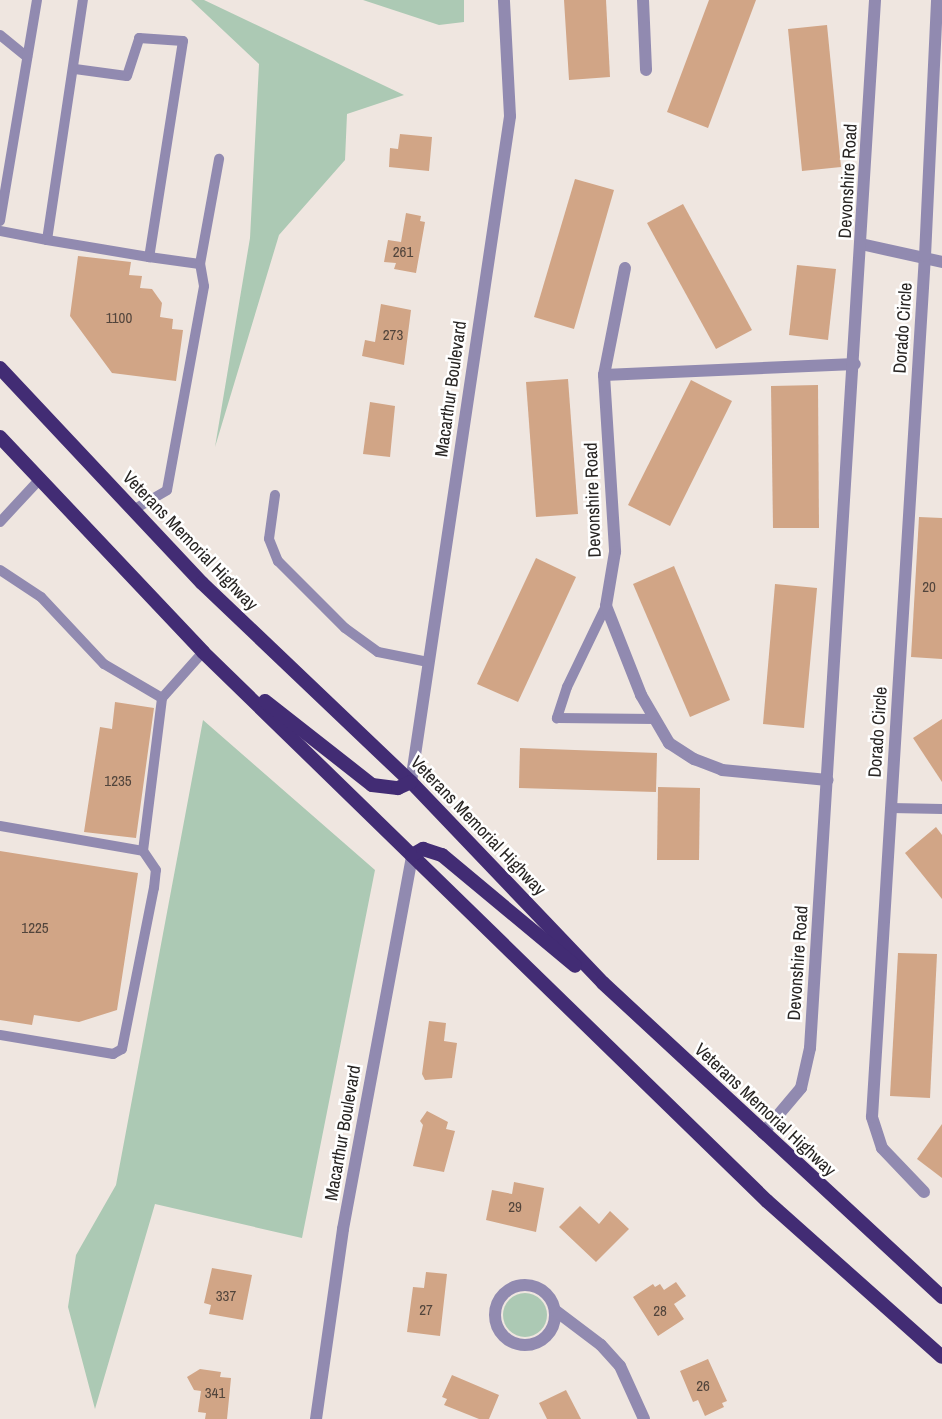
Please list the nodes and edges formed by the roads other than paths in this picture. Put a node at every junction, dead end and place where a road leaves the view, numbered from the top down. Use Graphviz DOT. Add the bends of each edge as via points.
graph roads {
  1 [pos="37,0"];
  2 [pos="84,0"];
  3 [pos="504,0"];
  4 [pos="643,0"];
  5 [pos="875,0"];
  6 [pos="937,0"];
  7 [pos="0,35"];
  8 [pos="27,57"];
  9 [pos="75,68"];
  10 [pos="646,70"];
  11 [pos="219,159"];
  12 [pos="0,221"];
  13 [pos="0,231"];
  14 [pos="47,240"];
  15 [pos="862,244"];
  16 [pos="925,256"];
  17 [pos="149,257"];
  18 [pos="942,262"];
  19 [pos="200,264"];
  20 [pos="625,268"];
  21 [pos="855,364"];
  22 [pos="0,368"];
  23 [pos="604,375"];
  24 [pos="0,437"];
  25 [pos="40,480"];
  26 [pos="275,495"];
  27 [pos="133,510"];
  28 [pos="0,522"];
  29 [pos="0,570"];
  30 [pos="606,606"];
  31 [pos="204,652"];
  32 [pos="428,662"];
  33 [pos="162,698"];
  34 [pos="655,719"];
  35 [pos="828,780"];
  36 [pos="411,782"];
  37 [pos="891,808"];
  38 [pos="942,809"];
  39 [pos="0,826"];
  40 [pos="143,851"];
  41 [pos="412,855"];
  42 [pos="649,1027"];
  43 [pos="0,1035"];
  44 [pos="763,1133"];
  45 [pos="924,1192"];
  46 [pos="942,1297"];
  47 [pos="556,1311"];
  48 [pos="942,1357"];
  49 [pos="316,1419"];
  50 [pos="644,1419"];
  1 -- 8 [label="lane"];
  2 -- 9 [label="lane"];
  3 -- 32 [label="street, Macarthur Boulevard" via="510,116"];
  4 -- 10 [label="street"];
  5 -- 15 [label="street, Devonshire Road"];
  6 -- 16 [label="street, Dorado Circle"];
  7 -- 8 [label="lane"];
  8 -- 12 [label="lane"];
  9 -- 14 [label="lane"];
  9 -- 17 [label="lane" via="127,76 139,38 183,41"];
  11 -- 19 [label="lane"];
  13 -- 14 [label="lane"];
  14 -- 17 [label="lane"];
  15 -- 16 [label="street"];
  15 -- 21 [label="street, Devonshire Road"];
  16 -- 18 [label="street"];
  16 -- 37 [label="street, Dorado Circle"];
  17 -- 19 [label="lane"];
  19 -- 27 [label="lane" via="204,286 167,490"];
  20 -- 23 [label="street, Devonshire Road"];
  21 -- 23 [label="street"];
  21 -- 35 [label="street, Devonshire Road"];
  22 -- 27 [label="highway, Veterans Memorial Highway"];
  23 -- 30 [label="street, Devonshire Road" via="616,552"];
  24 -- 25 [label="highway"];
  25 -- 28 [label="lane"];
  25 -- 31 [label="highway"];
  26 -- 32 [label="lane" via="269,539 278,561 345,628 378,652"];
  27 -- 36 [label="highway, Veterans Memorial Highway" via="202,583"];
  29 -- 33 [label="lane" via="41,597 104,664"];
  30 -- 34 [label="street" via="641,695"];
  30 -- 34 [label="lane" via="567,687 558,718"];
  31 -- 33 [label="lane"];
  31 -- 36 [label="highway" via="372,785 392,789"];
  31 -- 41 [label="highway"];
  32 -- 36 [label="street, Macarthur Boulevard"];
  33 -- 40 [label="lane"];
  34 -- 35 [label="street" via="669,743 722,770"];
  35 -- 44 [label="street, Devonshire Road" via="810,1048 801,1088"];
  36 -- 42 [label="highway, Veterans Memorial Highway"];
  37 -- 38 [label="lane"];
  37 -- 45 [label="street, Dorado Circle" via="872,1117 882,1148"];
  39 -- 40 [label="lane"];
  40 -- 43 [label="lane" via="156,870 122,1050 114,1054"];
  41 -- 42 [label="highway" via="423,849 442,855"];
  41 -- 48 [label="highway" via="767,1201"];
  41 -- 49 [label="street, Macarthur Boulevard" via="343,1229"];
  42 -- 44 [label="highway, Veterans Memorial Highway"];
  44 -- 46 [label="highway, Veterans Memorial Highway"];
  47 -- 47 [label="street" via="553,1302 539,1287 520,1285 510,1288 497,1303 496,1323 507,1339 526,1345 545,1338 551,1331"];
  47 -- 50 [label="street" via="601,1344 620,1366"];
}
